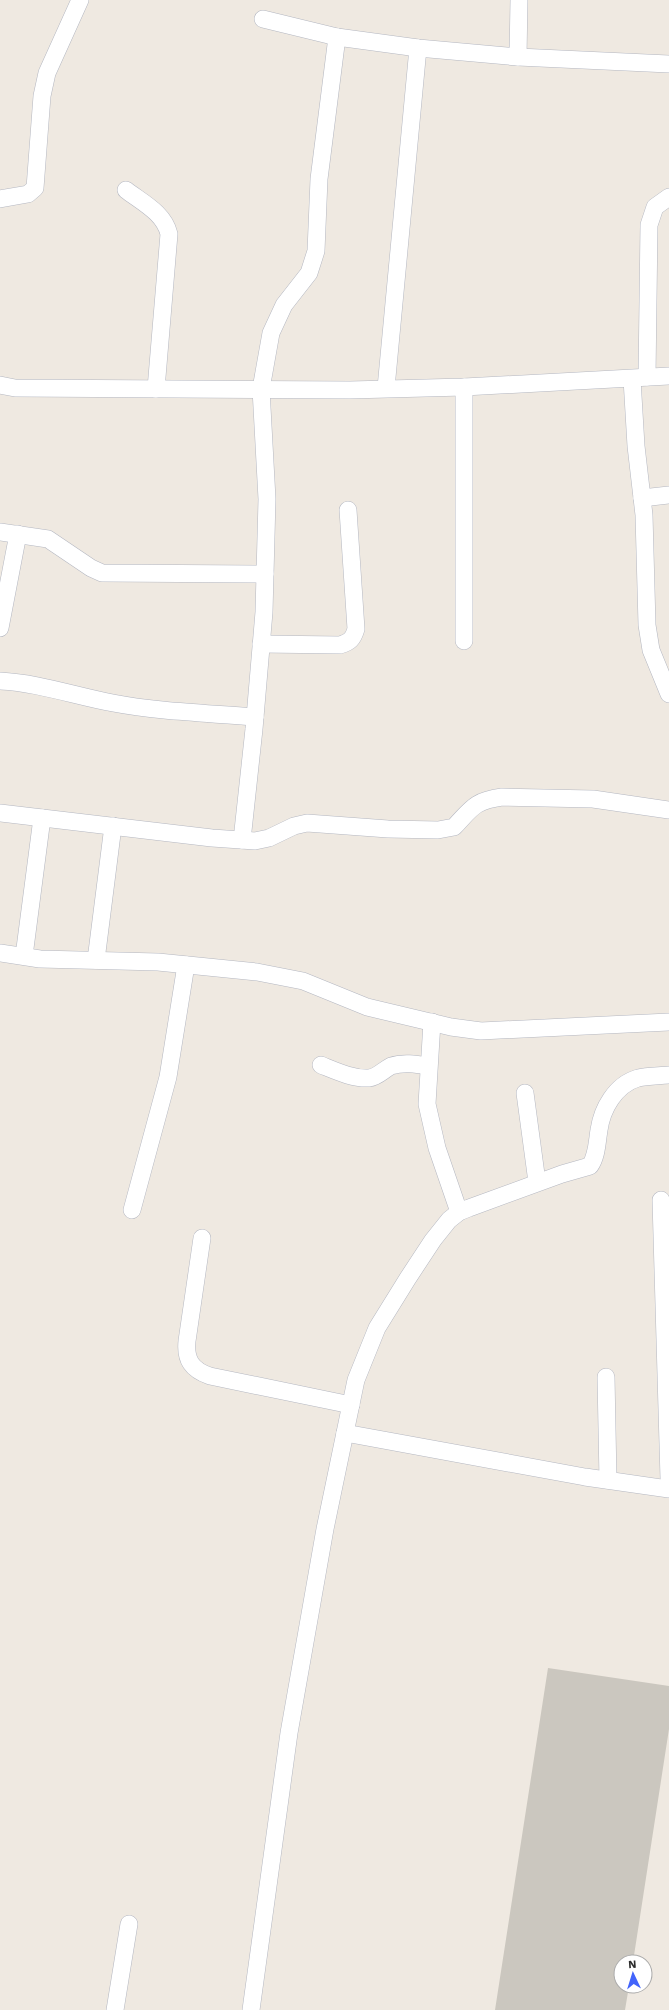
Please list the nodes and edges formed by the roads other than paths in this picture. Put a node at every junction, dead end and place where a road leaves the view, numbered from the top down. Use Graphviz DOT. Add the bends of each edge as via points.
graph roads {
  1 [pos="80,0"];
  2 [pos="519,0"];
  3 [pos="263,19"];
  4 [pos="337,37"];
  5 [pos="418,48"];
  6 [pos="518,57"];
  7 [pos="669,64"];
  8 [pos="126,190"];
  9 [pos="669,197"];
  10 [pos="0,199"];
  11 [pos="669,376"];
  12 [pos="639,378"];
  13 [pos="0,385"];
  14 [pos="464,387"];
  15 [pos="386,388"];
  16 [pos="156,389"];
  17 [pos="261,389"];
  18 [pos="669,495"];
  19 [pos="642,498"];
  20 [pos="348,510"];
  21 [pos="0,532"];
  22 [pos="18,534"];
  23 [pos="265,574"];
  24 [pos="0,628"];
  25 [pos="464,641"];
  26 [pos="261,644"];
  27 [pos="0,681"];
  28 [pos="669,694"];
  29 [pos="255,717"];
  30 [pos="669,810"];
  31 [pos="0,813"];
  32 [pos="42,818"];
  33 [pos="113,826"];
  34 [pos="242,840"];
  35 [pos="0,953"];
  36 [pos="24,956"];
  37 [pos="96,960"];
  38 [pos="186,965"];
  39 [pos="432,1022"];
  40 [pos="669,1022"];
  41 [pos="321,1065"];
  42 [pos="428,1066"];
  43 [pos="669,1075"];
  44 [pos="525,1093"];
  45 [pos="537,1182"];
  46 [pos="661,1200"];
  47 [pos="132,1210"];
  48 [pos="459,1212"];
  49 [pos="202,1238"];
  50 [pos="606,1376"];
  51 [pos="351,1405"];
  52 [pos="345,1433"];
  53 [pos="669,1479"];
  54 [pos="608,1480"];
  55 [pos="669,1489"];
  56 [pos="130,1924"];
  57 [pos="115,2010"];
  58 [pos="251,2010"];
  1 -- 10 [label="street" via="47,73 42,96 35,188 28,194"];
  2 -- 6 [label="street"];
  3 -- 4 [label="street"];
  4 -- 5 [label="street"];
  4 -- 17 [label="street" via="319,179 316,250 309,273 284,305 271,333"];
  5 -- 6 [label="street"];
  5 -- 15 [label="street"];
  6 -- 7 [label="street"];
  8 -- 16 [label="street" via="159,214 169,234"];
  9 -- 12 [label="street" via="655,207 649,225"];
  11 -- 12 [label="street"];
  12 -- 14 [label="street"];
  12 -- 19 [label="street" via="636,446"];
  13 -- 16 [label="street" via="15,388"];
  14 -- 15 [label="street"];
  14 -- 25 [label="street"];
  15 -- 17 [label="street"];
  16 -- 17 [label="street"];
  17 -- 23 [label="street" via="268,499"];
  18 -- 19 [label="street"];
  19 -- 28 [label="street" via="647,626 651,650"];
  20 -- 26 [label="street" via="356,629 353,639 340,645"];
  21 -- 22 [label="street"];
  22 -- 23 [label="street" via="48,539 102,573"];
  22 -- 24 [label="street"];
  23 -- 26 [label="street"];
  26 -- 29 [label="street"];
  27 -- 29 [label="street" via="22,682 113,703"];
  29 -- 34 [label="street"];
  30 -- 34 [label="street" via="593,799 502,797 479,803 470,808 454,827 438,830 307,822 269,838"];
  31 -- 32 [label="street"];
  32 -- 33 [label="street"];
  32 -- 36 [label="street"];
  33 -- 34 [label="street"];
  33 -- 37 [label="street"];
  35 -- 36 [label="street"];
  36 -- 37 [label="street" via="40,959"];
  37 -- 38 [label="street"];
  38 -- 39 [label="street" via="257,972 303,981 367,1007"];
  38 -- 47 [label="street" via="168,1077"];
  39 -- 40 [label="street" via="481,1031"];
  39 -- 42 [label="street"];
  41 -- 42 [label="street" via="360,1078 371,1078 391,1066 409,1063"];
  42 -- 48 [label="street" via="427,1104 430,1124"];
  43 -- 45 [label="street" via="638,1078 616,1093 601,1118 594,1158 590,1166"];
  44 -- 45 [label="street"];
  45 -- 48 [label="street"];
  46 -- 53 [label="street"];
  48 -- 51 [label="street" via="433,1240 377,1328 356,1380"];
  49 -- 51 [label="street" via="186,1351 190,1364 196,1370 210,1376"];
  50 -- 54 [label="street"];
  51 -- 52 [label="street"];
  52 -- 54 [label="street"];
  52 -- 58 [label="street" via="325,1529 289,1733"];
  54 -- 55 [label="street"];
  56 -- 57 [label="street"];
}
